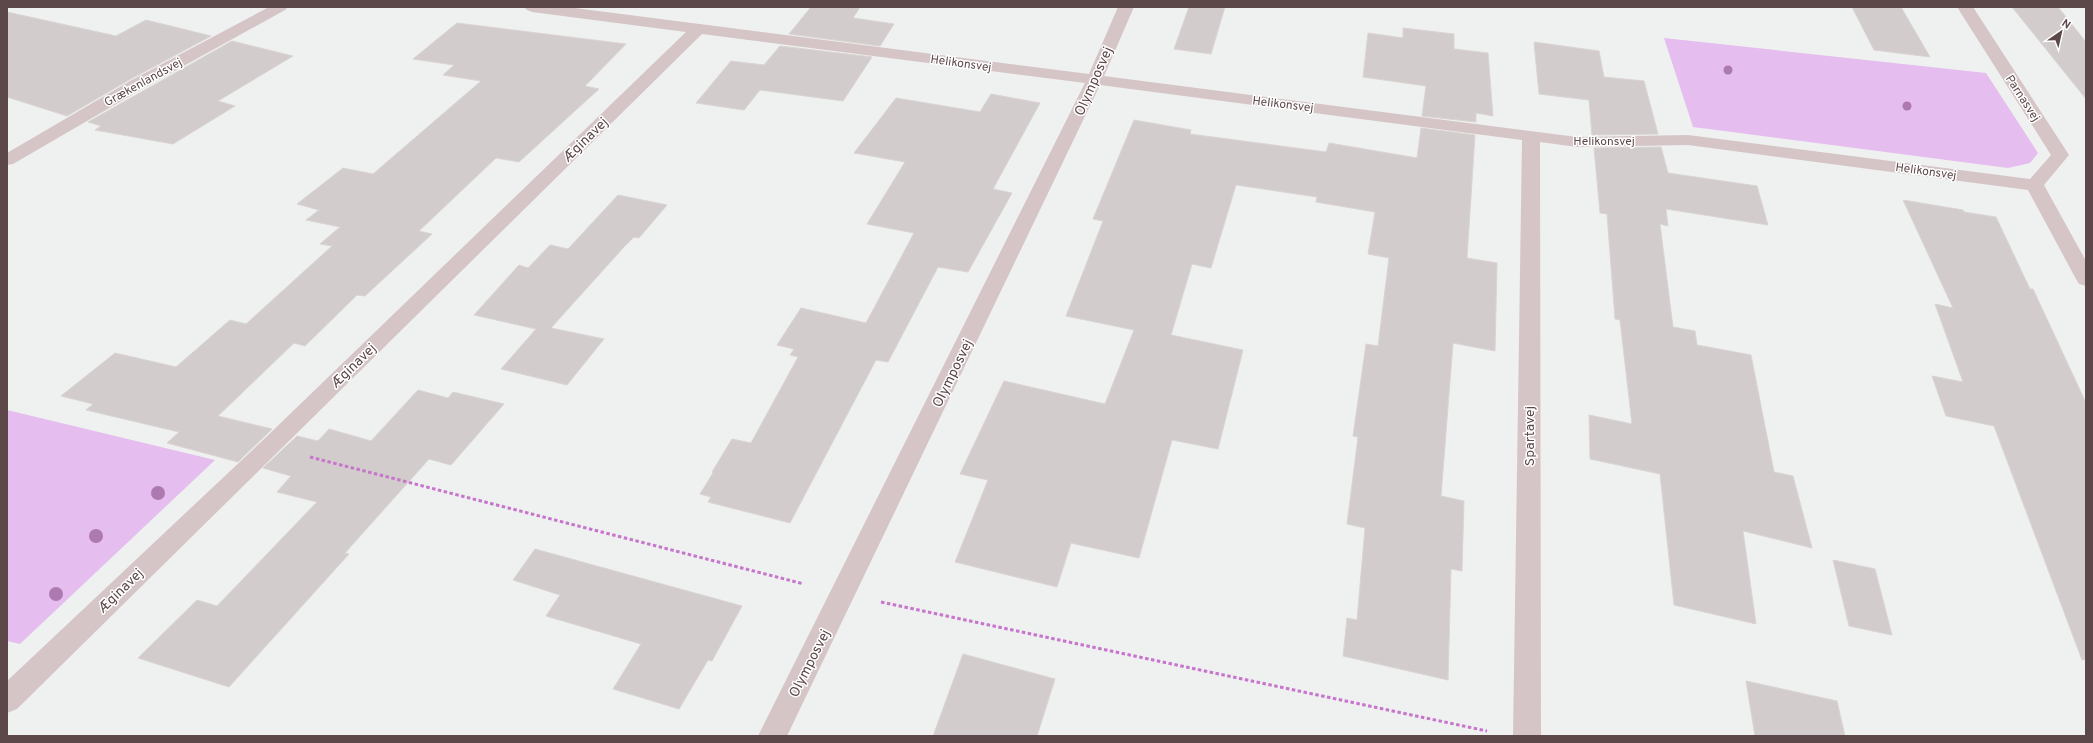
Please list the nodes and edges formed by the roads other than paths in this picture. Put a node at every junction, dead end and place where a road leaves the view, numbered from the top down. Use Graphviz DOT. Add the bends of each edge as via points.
graph roads {
  1 [pos="280,7"];
  2 [pos="532,7"];
  3 [pos="1126,7"];
  4 [pos="1965,7"];
  5 [pos="698,29"];
  6 [pos="1094,81"];
  7 [pos="1531,136"];
  8 [pos="7,160"];
  9 [pos="2034,185"];
  10 [pos="2086,279"];
  11 [pos="7,700"];
  12 [pos="772,736"];
  13 [pos="1527,736"];
  1 -- 8 [label="street, Grækenlandsvej" via="136,85"];
  2 -- 5 [label="street, Helikonsvej"];
  3 -- 6 [label="street, Olymposvej"];
  4 -- 9 [label="street, Parnasvej" via="2060,155"];
  5 -- 6 [label="street, Helikonsvej"];
  5 -- 11 [label="street, Æginavej"];
  6 -- 7 [label="street, Helikonsvej"];
  6 -- 12 [label="street, Olymposvej"];
  7 -- 9 [label="street, Helikonsvej" via="1577,142 1688,140"];
  7 -- 13 [label="street, Spartavej"];
  9 -- 10 [label="street"];
}
